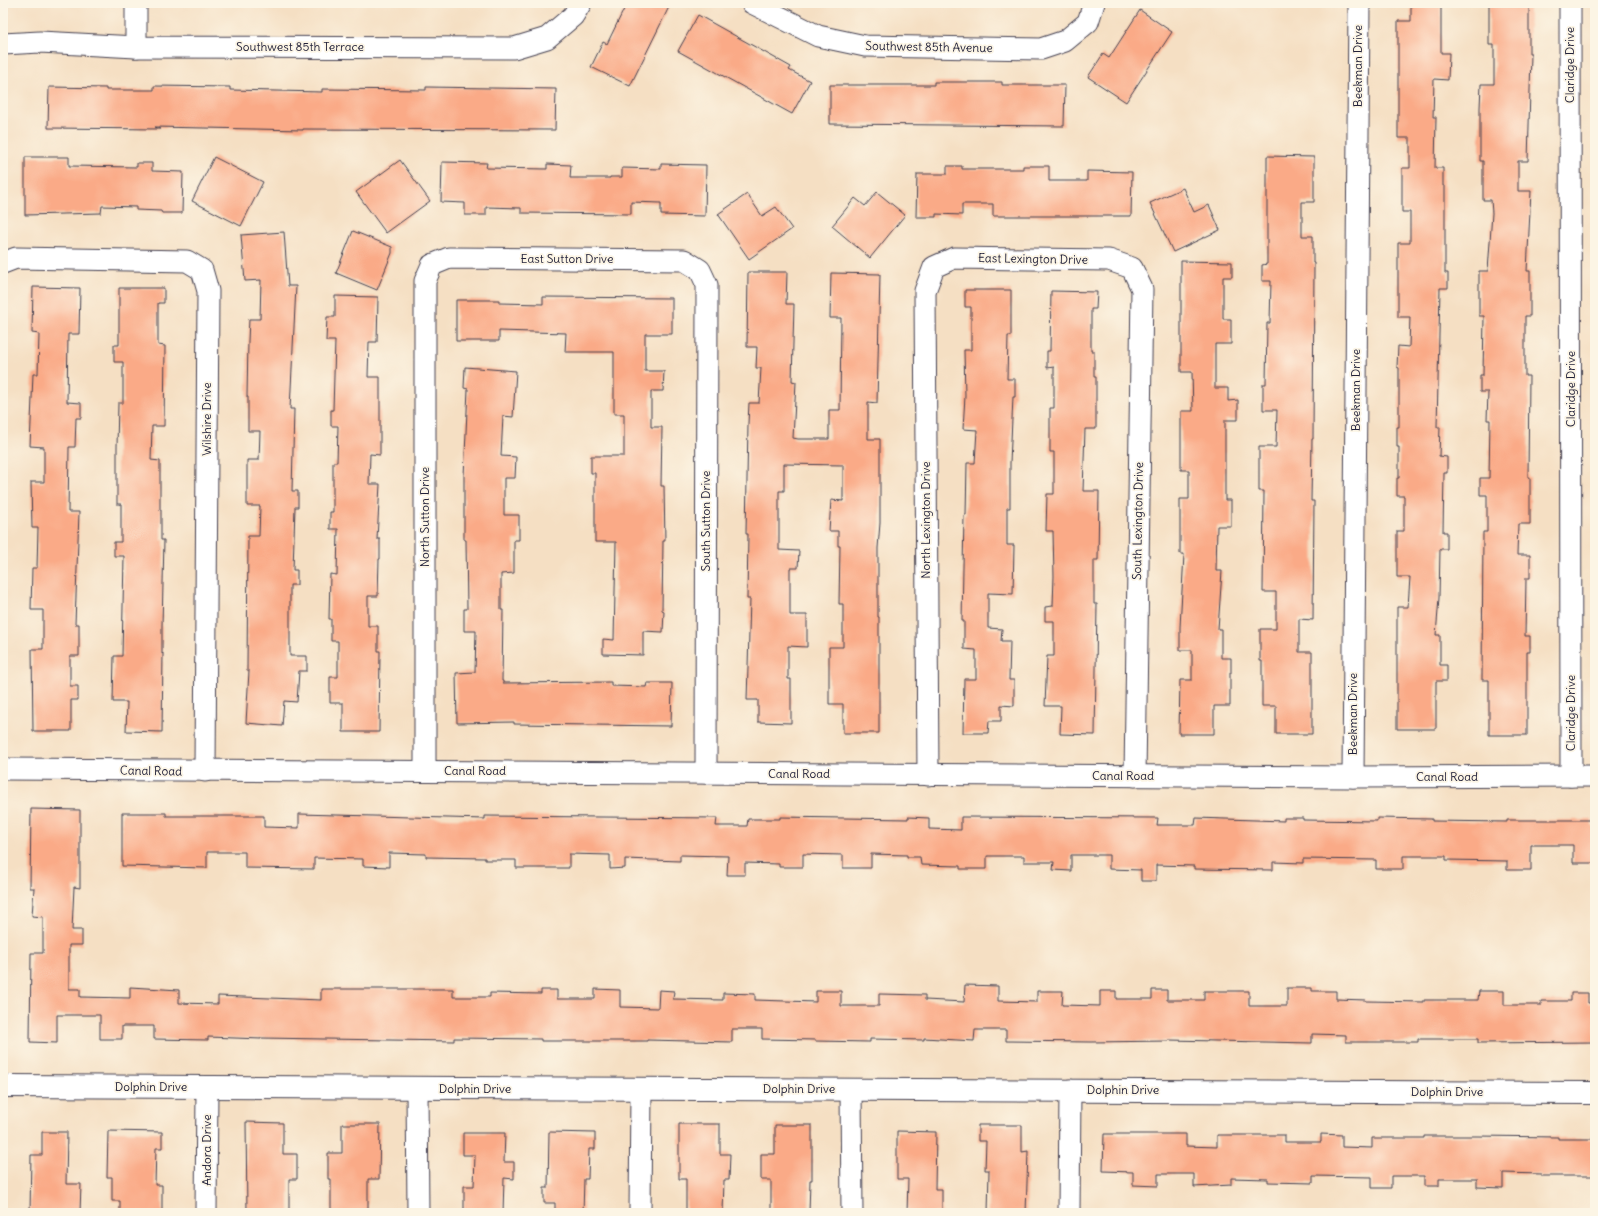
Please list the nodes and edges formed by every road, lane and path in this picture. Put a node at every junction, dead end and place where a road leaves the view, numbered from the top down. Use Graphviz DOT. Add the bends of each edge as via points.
graph roads {
  1 [pos="136,3"];
  2 [pos="581,3"];
  3 [pos="752,3"];
  4 [pos="1094,3"];
  5 [pos="1359,3"];
  6 [pos="1570,3"];
  7 [pos="3,44"];
  8 [pos="136,47"];
  9 [pos="3,263"];
  10 [pos="432,265"];
  11 [pos="934,267"];
  12 [pos="1132,268"];
  13 [pos="700,270"];
  14 [pos="3,769"];
  15 [pos="205,771"];
  16 [pos="425,771"];
  17 [pos="706,773"];
  18 [pos="928,775"];
  19 [pos="1135,776"];
  20 [pos="1571,776"];
  21 [pos="1595,776"];
  22 [pos="1353,778"];
  23 [pos="3,1086"];
  24 [pos="207,1088"];
  25 [pos="417,1088"];
  26 [pos="641,1089"];
  27 [pos="851,1090"];
  28 [pos="1070,1090"];
  29 [pos="1595,1093"];
  30 [pos="206,1213"];
  31 [pos="418,1213"];
  32 [pos="640,1213"];
  33 [pos="852,1213"];
  34 [pos="1069,1213"];
  1 -- 8 [label="street"];
  2 -- 8 [label="street, Southwest 85th Terrace" via="573,16 547,38 514,48"];
  3 -- 4 [label="street, Southwest 85th Avenue" via="818,36 865,46 1041,49 1066,41 1088,22"];
  5 -- 22 [label="street, Beekman Drive"];
  6 -- 20 [label="street, Claridge Drive"];
  7 -- 8 [label="street, Southwest 85th Terrace" via="40,42"];
  9 -- 15 [label="street, Wilshire Drive" via="16,258 187,261 202,270 208,291"];
  10 -- 13 [label="street, East Sutton Drive" via="449,258 684,260"];
  10 -- 16 [label="street, North Sutton Drive" via="425,282"];
  11 -- 12 [label="street, East Lexington Drive" via="954,258 961,258 1109,260"];
  11 -- 18 [label="street, North Lexington Drive" via="925,291"];
  12 -- 19 [label="street, South Lexington Drive" via="1142,289"];
  13 -- 17 [label="street, South Sutton Drive" via="707,285"];
  14 -- 15 [label="street, Canal Road"];
  15 -- 16 [label="street, Canal Road"];
  16 -- 17 [label="street, Canal Road"];
  17 -- 18 [label="street, Canal Road"];
  18 -- 19 [label="street, Canal Road"];
  19 -- 22 [label="street, Canal Road"];
  20 -- 21 [label="street, Canal Road"];
  20 -- 22 [label="street, Canal Road"];
  23 -- 24 [label="street, Dolphin Drive"];
  24 -- 25 [label="street, Dolphin Drive"];
  24 -- 30 [label="street, Andora Drive"];
  25 -- 26 [label="street, Dolphin Drive"];
  25 -- 31 [label="street"];
  26 -- 27 [label="street, Dolphin Drive"];
  26 -- 32 [label="street"];
  27 -- 28 [label="street, Dolphin Drive"];
  27 -- 33 [label="street"];
  28 -- 29 [label="street, Dolphin Drive"];
  28 -- 34 [label="street"];
}
